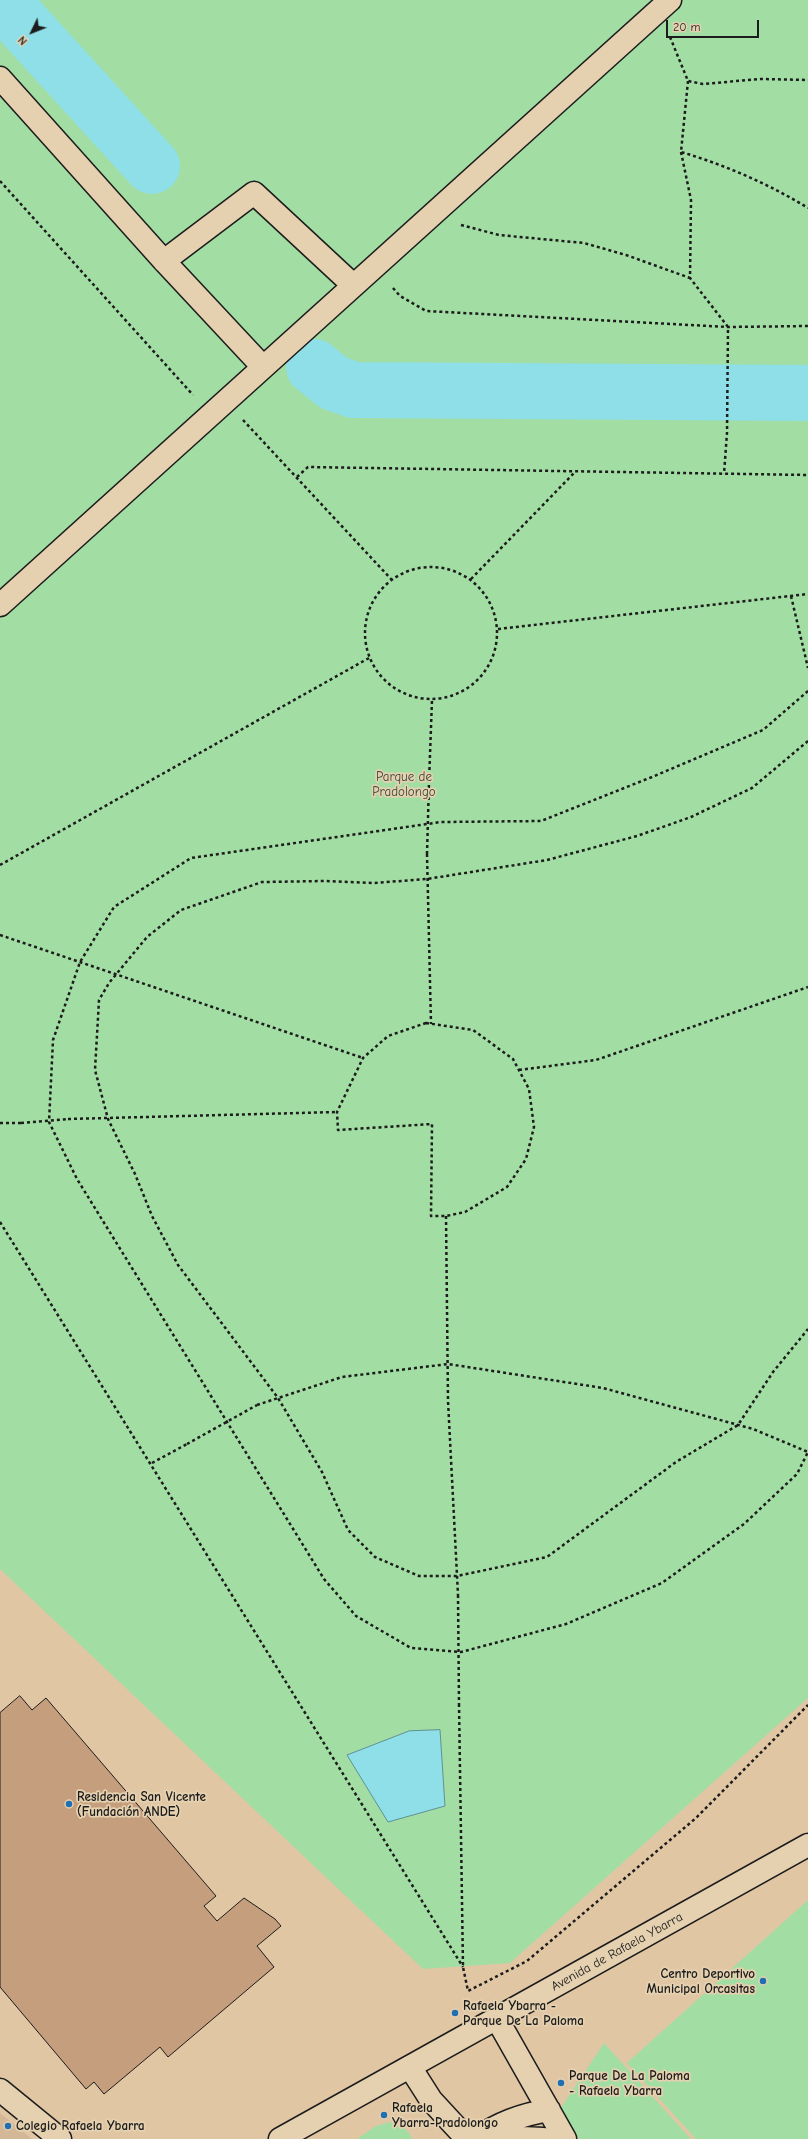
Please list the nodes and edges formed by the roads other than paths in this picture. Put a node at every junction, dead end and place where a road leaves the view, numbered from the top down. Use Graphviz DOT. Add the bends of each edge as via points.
graph roads {
  1 [pos="664,5"];
  2 [pos="0,78"];
  3 [pos="164,261"];
  4 [pos="353,286"];
  5 [pos="263,367"];
  6 [pos="0,605"];
  7 [pos="808,1845"];
  8 [pos="497,2019"];
  9 [pos="410,2067"];
  10 [pos="0,2090"];
  11 [pos="549,2110"];
  12 [pos="60,2139"];
  13 [pos="280,2139"];
  14 [pos="467,2139"];
  15 [pos="475,2139"];
  16 [pos="490,2139"];
  17 [pos="543,2139"];
  18 [pos="565,2139"];
  1 -- 4 [label="street"];
  2 -- 3 [label="street"];
  3 -- 4 [label="street" via="254,193"];
  3 -- 5 [label="street"];
  4 -- 5 [label="street"];
  5 -- 6 [label="street"];
  7 -- 8 [label="street, Avenida de Rafaela Ybarra"];
  8 -- 9 [label="street, Avenida de Rafaela Ybarra" via="468,2032"];
  8 -- 11 [label="street"];
  9 -- 13 [label="street, Avenida de Rafaela Ybarra"];
  9 -- 14 [label="street" via="431,2100"];
  10 -- 12 [label="street"];
  11 -- 15 [label="street" via="498,2124"];
  11 -- 18 [label="street"];
  16 -- 17 [label="street"];
}
